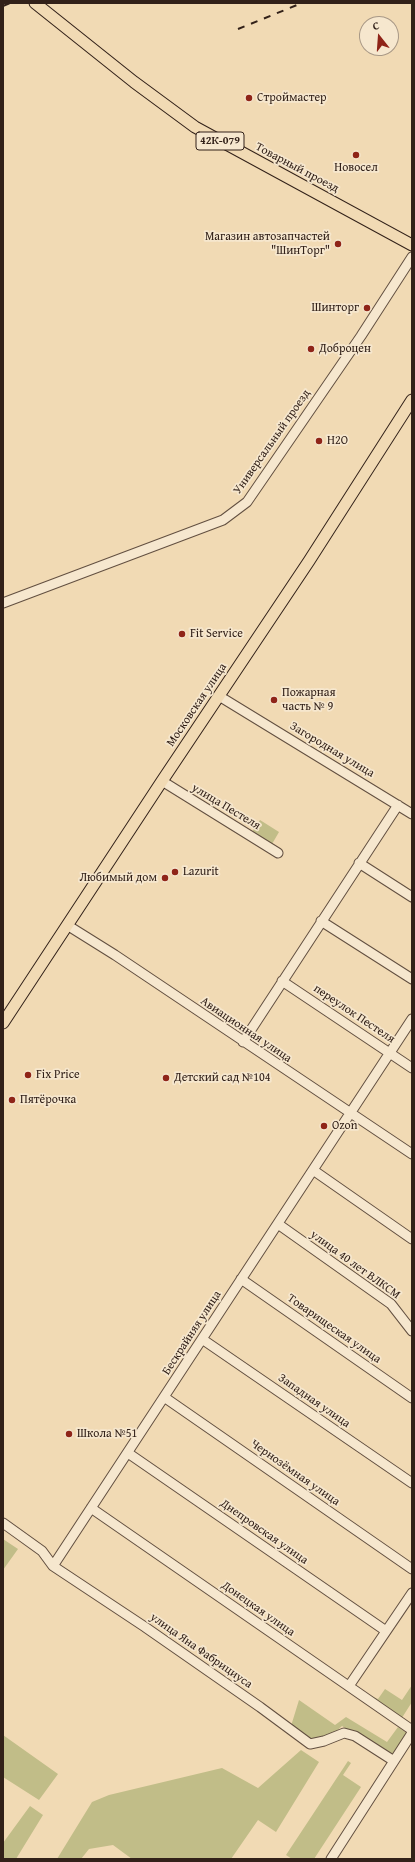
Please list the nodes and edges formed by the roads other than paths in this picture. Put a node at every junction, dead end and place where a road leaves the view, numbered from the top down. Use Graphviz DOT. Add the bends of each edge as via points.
graph roads {
  1 [pos="35,3"];
  2 [pos="412,245"];
  3 [pos="412,257"];
  4 [pos="412,400"];
  5 [pos="3,603"];
  6 [pos="219,696"];
  7 [pos="162,781"];
  8 [pos="398,805"];
  9 [pos="412,814"];
  10 [pos="278,853"];
  11 [pos="360,863"];
  12 [pos="412,897"];
  13 [pos="321,921"];
  14 [pos="67,925"];
  15 [pos="412,979"];
  16 [pos="282,981"];
  17 [pos="5,1019"];
  18 [pos="412,1019"];
  19 [pos="243,1042"];
  20 [pos="390,1053"];
  21 [pos="412,1068"];
  22 [pos="351,1112"];
  23 [pos="412,1154"];
  24 [pos="313,1170"];
  25 [pos="278,1224"];
  26 [pos="412,1239"];
  27 [pos="241,1279"];
  28 [pos="412,1331"];
  29 [pos="202,1339"];
  30 [pos="164,1397"];
  31 [pos="412,1398"];
  32 [pos="128,1453"];
  33 [pos="412,1483"];
  34 [pos="91,1508"];
  35 [pos="3,1523"];
  36 [pos="53,1566"];
  37 [pos="412,1569"];
  38 [pos="412,1593"];
  39 [pos="386,1631"];
  40 [pos="349,1686"];
  41 [pos="412,1730"];
  42 [pos="412,1733"];
  43 [pos="394,1761"];
  44 [pos="331,1859"];
  1 -- 2 [label="main road, Товарный проезд / 42К-079" via="194,127"];
  3 -- 5 [label="street, Универсальный проезд" via="247,502 223,520"];
  4 -- 6 [label="main road, Московская улица"];
  6 -- 7 [label="main road, Московская улица"];
  6 -- 8 [label="street, Загородная улица"];
  7 -- 10 [label="street, улица Пестеля"];
  7 -- 14 [label="main road, Московская улица"];
  8 -- 9 [label="street, Загородная улица"];
  8 -- 11 [label="street"];
  11 -- 12 [label="street"];
  11 -- 13 [label="street"];
  13 -- 15 [label="street"];
  13 -- 16 [label="street"];
  14 -- 17 [label="main road, Московская улица"];
  14 -- 19 [label="street, Авиационная улица"];
  16 -- 19 [label="street"];
  16 -- 20 [label="street, переулок Пестеля"];
  18 -- 20 [label="street, Бескрайняя улица"];
  19 -- 22 [label="street, Авиационная улица"];
  20 -- 21 [label="street, переулок Пестеля"];
  20 -- 22 [label="street, Бескрайняя улица"];
  22 -- 23 [label="street, Авиационная улица"];
  22 -- 24 [label="street, Бескрайняя улица"];
  24 -- 25 [label="street, Бескрайняя улица"];
  24 -- 26 [label="street"];
  25 -- 27 [label="street, Бескрайняя улица"];
  25 -- 28 [label="street, улица 40 лет ВЛКСМ" via="391,1304"];
  27 -- 29 [label="street, Бескрайняя улица"];
  27 -- 31 [label="street, Товарищеская улица"];
  29 -- 30 [label="street, Бескрайняя улица"];
  29 -- 33 [label="street, Западная улица"];
  30 -- 32 [label="street, Бескрайняя улица"];
  30 -- 37 [label="street, Чернозёмная улица"];
  32 -- 34 [label="street, Бескрайняя улица"];
  32 -- 39 [label="street, Днепровская улица"];
  34 -- 36 [label="street, Бескрайняя улица"];
  34 -- 40 [label="street, Донецкая улица"];
  35 -- 36 [label="street, улица Яна Фабрициуса" via="42,1551"];
  36 -- 43 [label="street, улица Яна Фабрициуса" via="150,1630 310,1744 324,1742 344,1733 349,1734"];
  38 -- 39 [label="street"];
  39 -- 40 [label="street"];
  40 -- 41 [label="street, Донецкая улица"];
  42 -- 43 [label="street"];
  43 -- 44 [label="street"];
}
